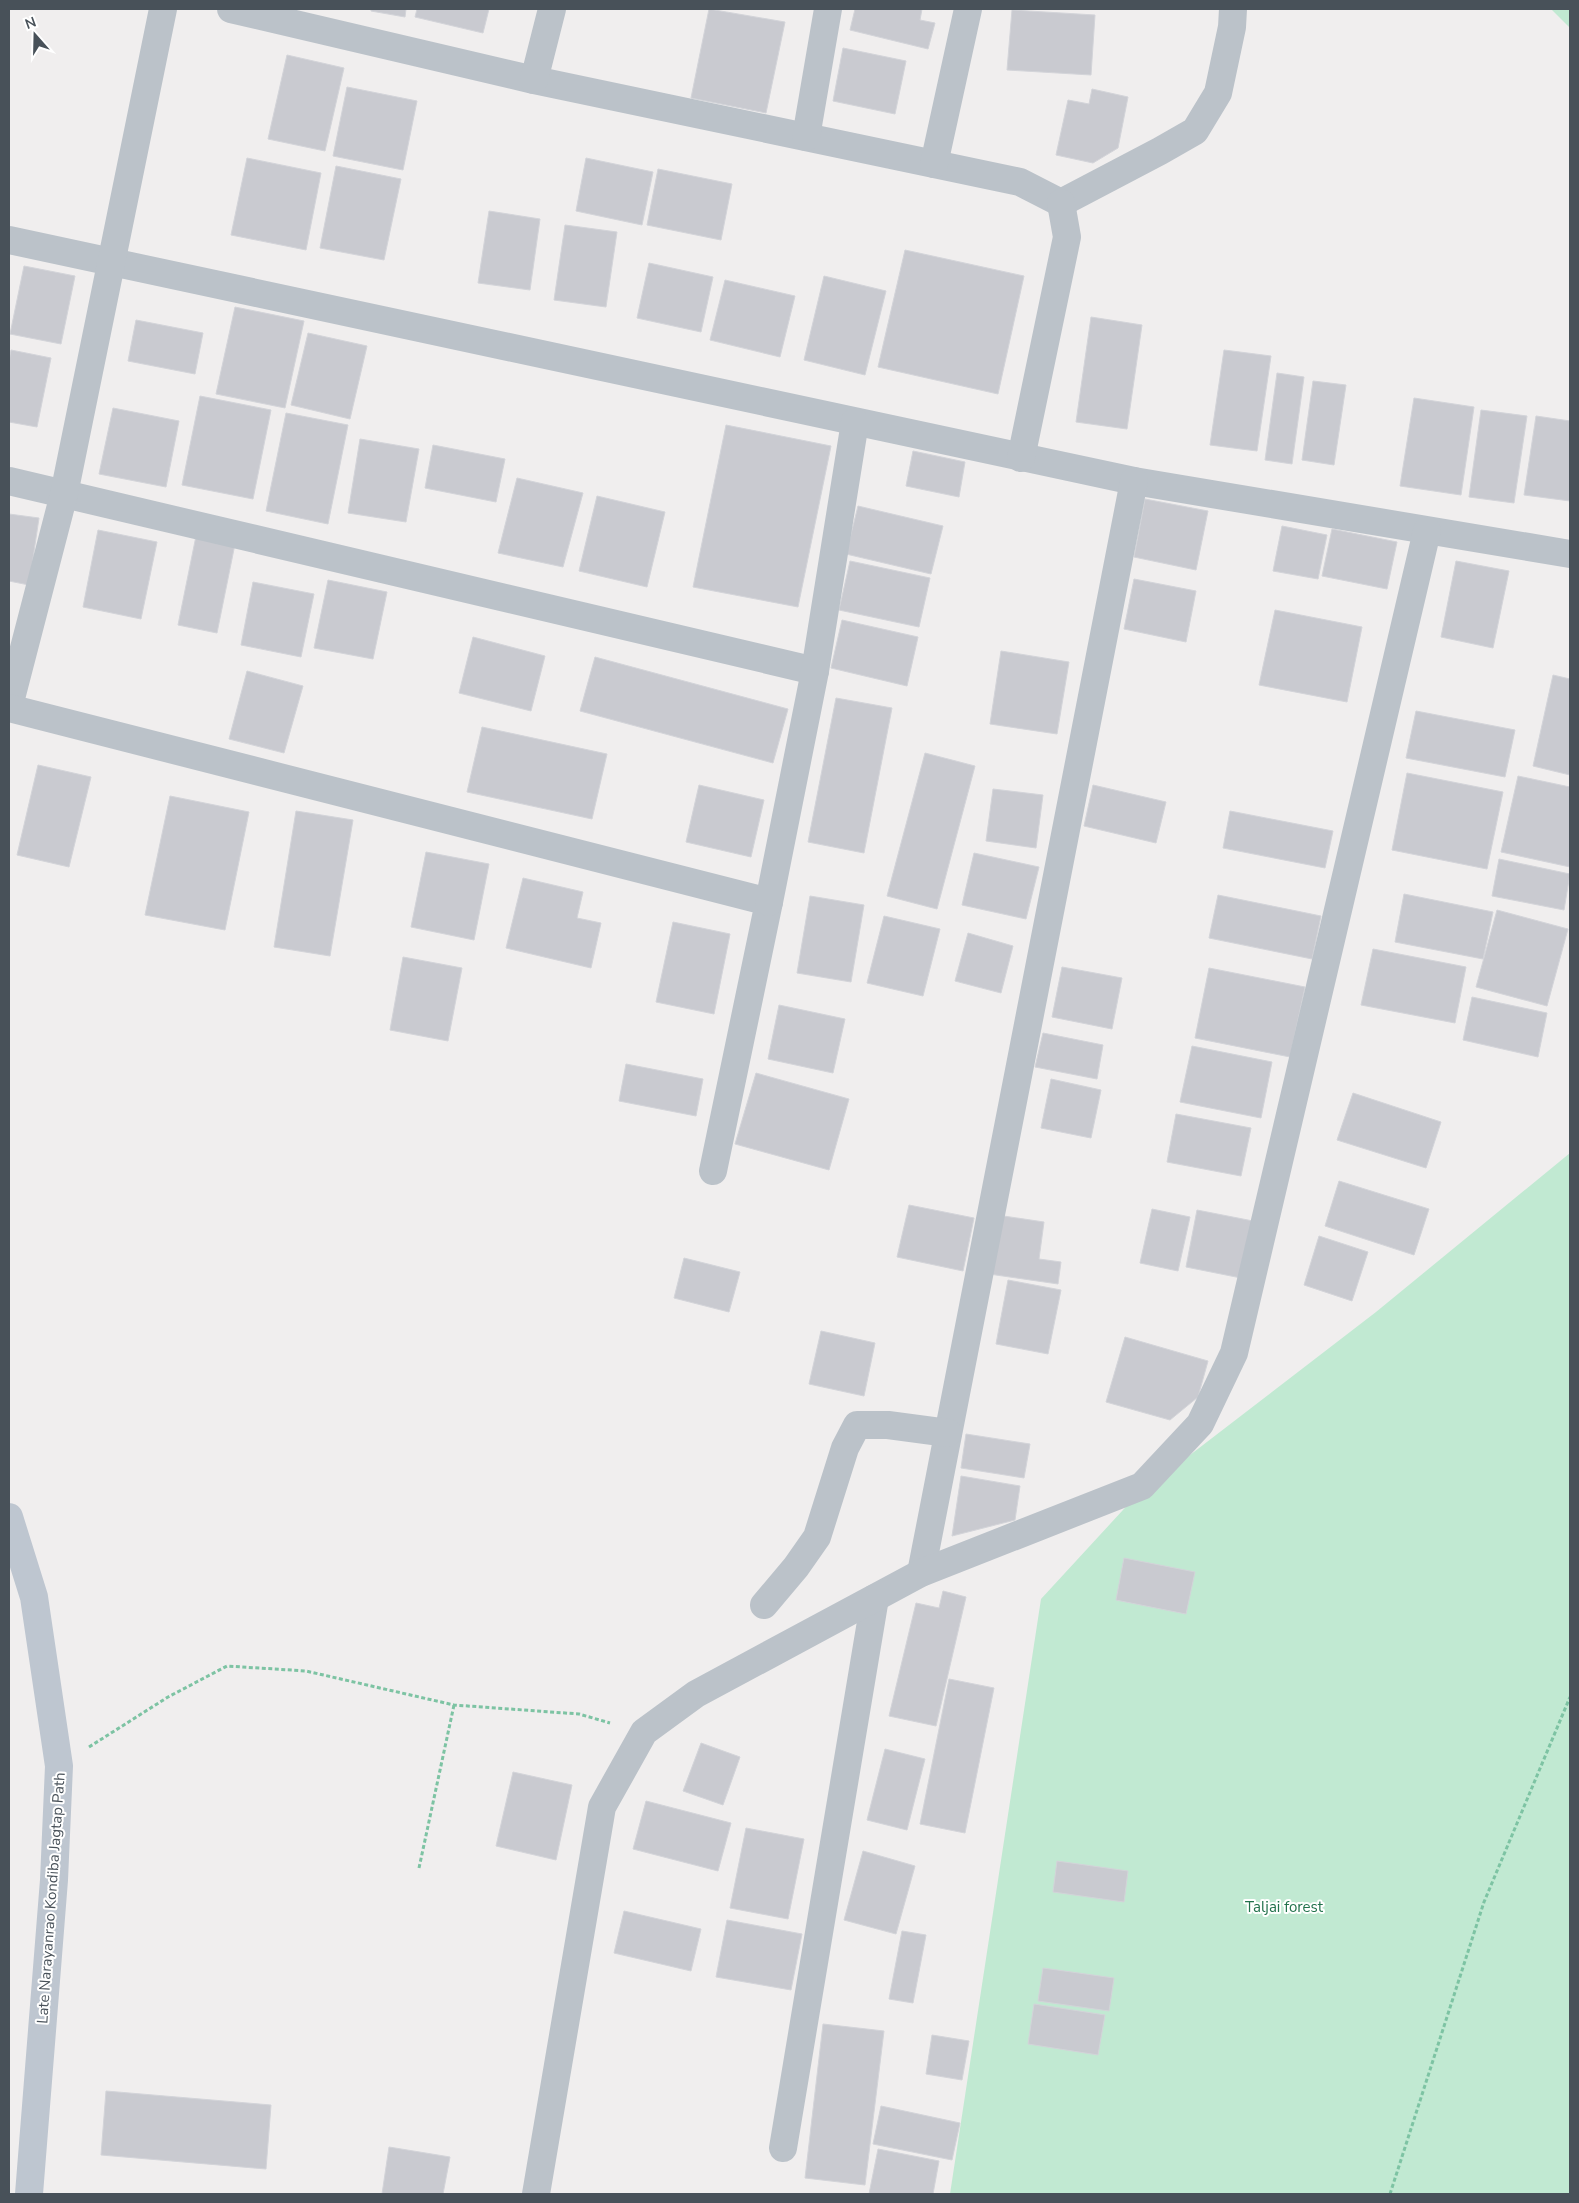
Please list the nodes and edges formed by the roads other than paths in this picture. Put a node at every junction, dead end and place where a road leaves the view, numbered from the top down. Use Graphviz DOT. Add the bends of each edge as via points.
graph roads {
  1 [pos="164,9"];
  2 [pos="231,9"];
  3 [pos="552,9"];
  4 [pos="828,9"];
  5 [pos="968,9"];
  6 [pos="1233,9"];
  7 [pos="534,80"];
  8 [pos="806,137"];
  9 [pos="934,164"];
  10 [pos="1061,203"];
  11 [pos="9,240"];
  12 [pos="112,263"];
  13 [pos="855,422"];
  14 [pos="1021,458"];
  15 [pos="9,481"];
  16 [pos="1134,481"];
  17 [pos="64,494"];
  18 [pos="1427,530"];
  19 [pos="1570,554"];
  20 [pos="815,671"];
  21 [pos="9,707"];
  22 [pos="770,902"];
  23 [pos="713,1171"];
  24 [pos="948,1433"];
  25 [pos="9,1517"];
  26 [pos="921,1573"];
  27 [pos="875,1598"];
  28 [pos="764,1605"];
  29 [pos="783,2148"];
  30 [pos="29,2194"];
  31 [pos="536,2194"];
  1 -- 12 [label="street"];
  2 -- 7 [label="street"];
  3 -- 7 [label="street"];
  4 -- 8 [label="street"];
  5 -- 9 [label="street"];
  6 -- 10 [label="street" via="1218,93 1195,131"];
  7 -- 8 [label="street"];
  8 -- 9 [label="street"];
  9 -- 10 [label="street" via="1020,182"];
  10 -- 14 [label="street" via="1067,237"];
  11 -- 12 [label="street"];
  12 -- 13 [label="street"];
  12 -- 17 [label="street"];
  13 -- 14 [label="street"];
  13 -- 20 [label="street"];
  14 -- 16 [label="street"];
  15 -- 17 [label="street"];
  16 -- 18 [label="street"];
  16 -- 24 [label="street"];
  17 -- 20 [label="street"];
  17 -- 21 [label="street"];
  18 -- 19 [label="street"];
  18 -- 26 [label="street" via="1234,1353 1200,1424 1142,1486"];
  20 -- 22 [label="street"];
  21 -- 22 [label="street"];
  22 -- 23 [label="street"];
  24 -- 26 [label="street"];
  24 -- 28 [label="street" via="888,1425 858,1425 845,1448 817,1537"];
  25 -- 30 [label="street, Late Narayanrao Kondiba Jagtap Path" via="34,1597 59,1766 54,1880"];
  26 -- 27 [label="street"];
  27 -- 29 [label="street"];
  27 -- 31 [label="street" via="696,1694 644,1732 602,1808"];
}
